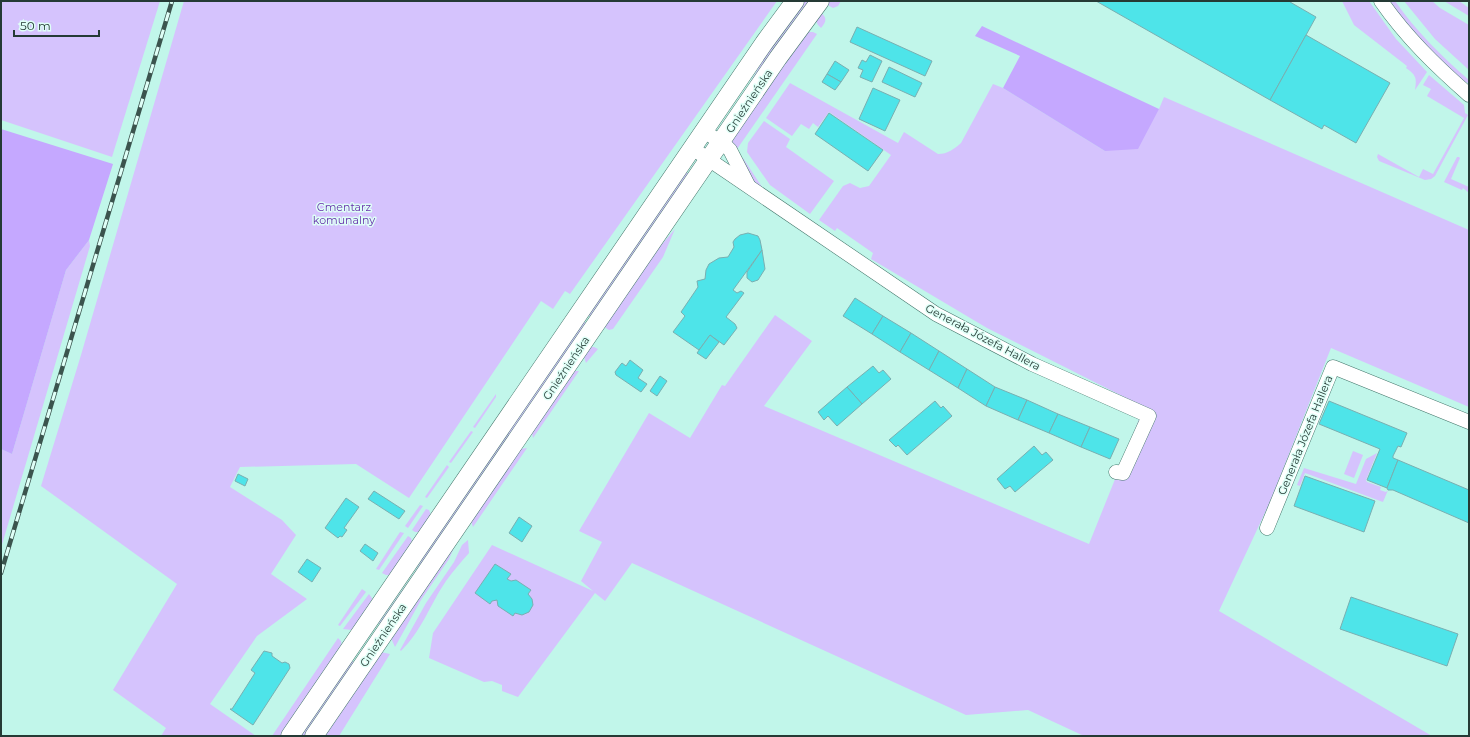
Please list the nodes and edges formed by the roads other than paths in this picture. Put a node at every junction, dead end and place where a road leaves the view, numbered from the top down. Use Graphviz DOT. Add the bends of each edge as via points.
graph roads {
  1 [pos="795,1"];
  2 [pos="820,1"];
  3 [pos="1381,1"];
  4 [pos="1469,95"];
  5 [pos="704,131"];
  6 [pos="721,143"];
  7 [pos="692,148"];
  8 [pos="709,160"];
  9 [pos="749,188"];
  10 [pos="1469,422"];
  11 [pos="1116,472"];
  12 [pos="1267,528"];
  13 [pos="290,736"];
  14 [pos="314,736"];
  1 -- 5 [label="main road, Gnieźnieńska"];
  2 -- 6 [label="main road, Gnieźnieńska"];
  3 -- 4 [label="street" via="1423,53"];
  5 -- 6 [label="street, Generała Józefa Hallera"];
  5 -- 7 [label="main road, Gnieźnieńska"];
  6 -- 8 [label="main road, Gnieźnieńska"];
  6 -- 9 [label="street, Generała Józefa Hallera" via="730,150"];
  7 -- 8 [label="street, Generała Józefa Hallera"];
  7 -- 13 [label="main road, Gnieźnieńska"];
  8 -- 9 [label="street, Generała Józefa Hallera"];
  8 -- 14 [label="main road, Gnieźnieńska"];
  9 -- 11 [label="street, Generała Józefa Hallera" via="936,314 1032,364 1149,416 1123,473"];
  10 -- 12 [label="street, Generała Józefa Hallera" via="1333,367"];
}
